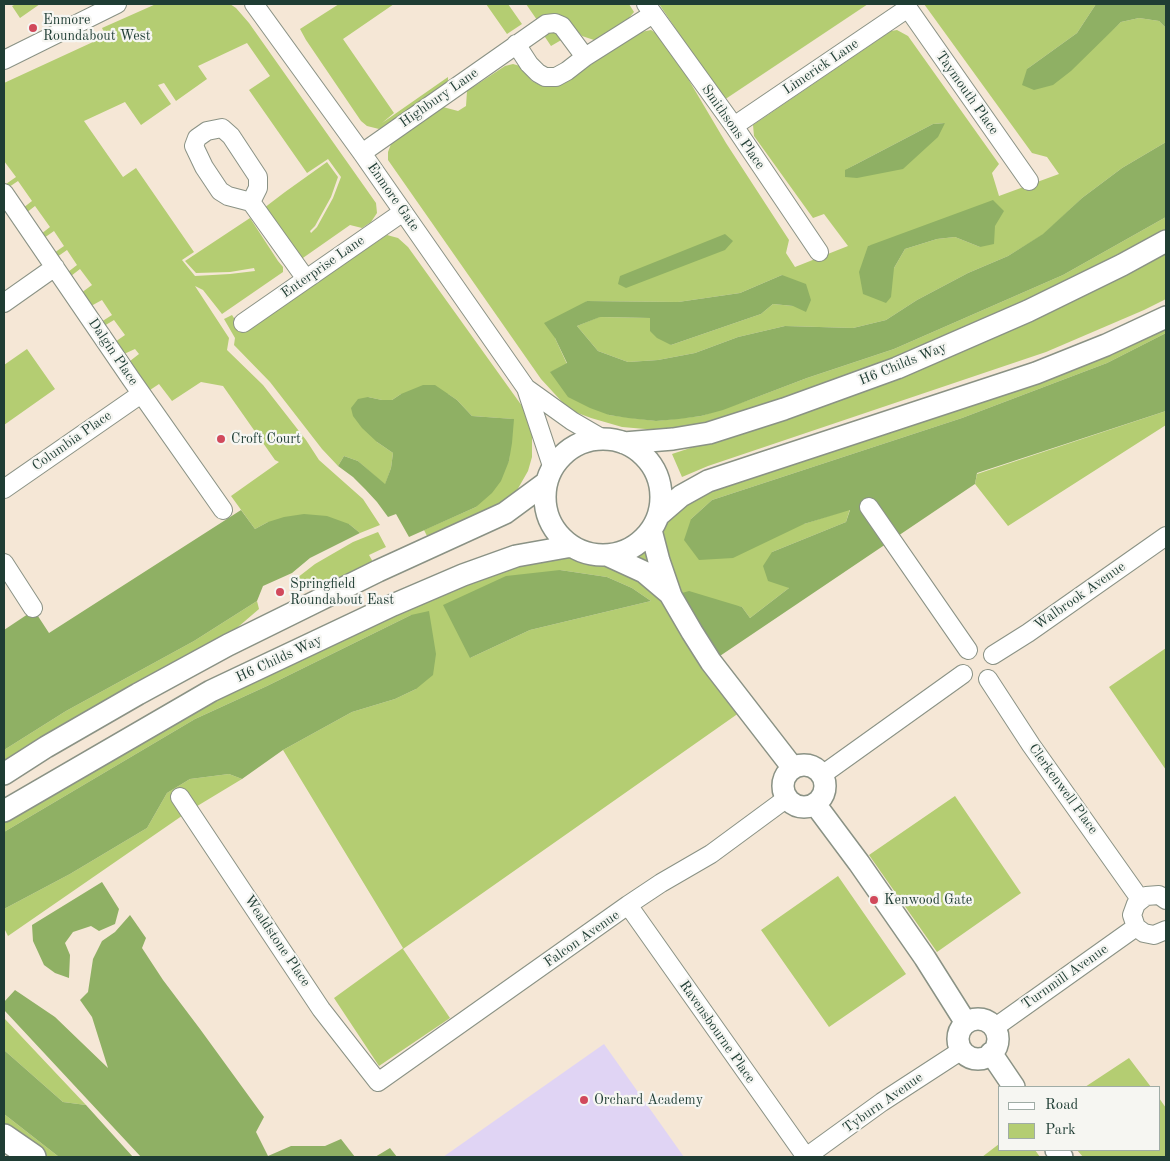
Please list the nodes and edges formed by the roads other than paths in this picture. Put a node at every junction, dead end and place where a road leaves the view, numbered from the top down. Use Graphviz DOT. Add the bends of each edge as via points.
graph roads {
  1 [pos="117,4"];
  2 [pos="257,5"];
  3 [pos="907,6"];
  4 [pos="649,9"];
  5 [pos="516,44"];
  6 [pos="585,57"];
  7 [pos="4,60"];
  8 [pos="734,126"];
  9 [pos="362,153"];
  10 [pos="1029,181"];
  11 [pos="4,193"];
  12 [pos="251,202"];
  13 [pos="404,212"];
  14 [pos="1166,241"];
  15 [pos="819,252"];
  16 [pos="55,267"];
  17 [pos="306,279"];
  18 [pos="4,303"];
  19 [pos="1166,317"];
  20 [pos="243,323"];
  21 [pos="526,388"];
  22 [pos="141,394"];
  23 [pos="603,439"];
  24 [pos="624,443"];
  25 [pos="550,476"];
  26 [pos="4,489"];
  27 [pos="869,507"];
  28 [pos="223,510"];
  29 [pos="655,523"];
  30 [pos="1166,536"];
  31 [pos="572,546"];
  32 [pos="607,555"];
  33 [pos="4,563"];
  34 [pos="671,596"];
  35 [pos="33,608"];
  36 [pos="968,650"];
  37 [pos="993,655"];
  38 [pos="963,674"];
  39 [pos="988,679"];
  40 [pos="793,768"];
  41 [pos="4,774"];
  42 [pos="822,775"];
  43 [pos="180,797"];
  44 [pos="787,798"];
  45 [pos="815,804"];
  46 [pos="4,811"];
  47 [pos="1140,899"];
  48 [pos="1166,900"];
  49 [pos="628,906"];
  50 [pos="1136,927"];
  51 [pos="1165,933"];
  52 [pos="966,1023"];
  53 [pos="994,1028"];
  54 [pos="962,1050"];
  55 [pos="991,1053"];
  56 [pos="378,1082"];
  57 [pos="1013,1086"];
  58 [pos="4,1137"];
  59 [pos="33,1157"];
  60 [pos="806,1157"];
  1 -- 7 [label="street"];
  2 -- 9 [label="street, Enmore Gate"];
  3 -- 8 [label="street, Limerick Lane"];
  3 -- 10 [label="street, Taymouth Place"];
  4 -- 6 [label="street"];
  4 -- 8 [label="street, Smithsons Place"];
  5 -- 6 [label="street" via="529,64 545,77 556,77"];
  5 -- 6 [label="street, Highbury Lane" via="546,24 555,23 562,26"];
  5 -- 9 [label="street, Highbury Lane"];
  8 -- 15 [label="street, Smithsons Place"];
  9 -- 13 [label="street, Enmore Gate"];
  11 -- 16 [label="street, Dalgin Place"];
  12 -- 17 [label="street"];
  13 -- 17 [label="street, Enterprise Lane"];
  13 -- 21 [label="street, Enmore Gate"];
  14 -- 24 [label="street, H6 Childs Way" via="1028,312 897,368 709,433"];
  16 -- 18 [label="street"];
  16 -- 22 [label="street, Dalgin Place"];
  17 -- 20 [label="street, Enterprise Lane"];
  19 -- 29 [label="street" via="1036,373 708,481 681,496"];
  21 -- 23 [label="street, Enmore Gate"];
  21 -- 25 [label="street, Enmore Gate"];
  22 -- 26 [label="street, Columbia Place"];
  22 -- 28 [label="street, Dalgin Place"];
  23 -- 24 [label="street"];
  23 -- 25 [label="street" via="583,443 565,453"];
  24 -- 29 [label="street" via="652,465 659,481 662,498"];
  25 -- 31 [label="street" via="545,500 549,518 558,534"];
  25 -- 41 [label="street" via="505,513 228,645 146,689"];
  27 -- 36 [label="street"];
  29 -- 32 [label="street" via="640,542 624,551"];
  29 -- 34 [label="street" via="659,561"];
  30 -- 37 [label="street, Walbrook Avenue"];
  31 -- 32 [label="street" via="589,554"];
  31 -- 46 [label="street, H6 Childs Way" via="516,556 393,605 211,691"];
  32 -- 34 [label="street" via="644,572"];
  33 -- 35 [label="street"];
  34 -- 40 [label="street" via="710,662"];
  36 -- 37 [label="street" via="984,648"];
  36 -- 38 [label="street" via="960,661"];
  37 -- 39 [label="street" via="994,670"];
  38 -- 39 [label="street" via="972,681"];
  38 -- 42 [label="street"];
  39 -- 47 [label="street, Clerkenwell Place"];
  40 -- 42 [label="street" via="806,765"];
  40 -- 44 [label="street" via="785,778"];
  42 -- 45 [label="street" via="825,788"];
  43 -- 56 [label="street, Wealdstone Place" via="322,1009"];
  44 -- 45 [label="street" via="797,806"];
  44 -- 49 [label="street, Falcon Avenue" via="711,854"];
  45 -- 52 [label="street" via="925,958"];
  47 -- 48 [label="street" via="1152,894"];
  47 -- 50 [label="street" via="1132,915"];
  49 -- 56 [label="street, Falcon Avenue"];
  49 -- 60 [label="street, Ravensbourne Place"];
  50 -- 51 [label="street" via="1149,935"];
  50 -- 53 [label="street, Turnmill Avenue"];
  52 -- 53 [label="street" via="981,1019"];
  52 -- 54 [label="street" via="958,1039"];
  53 -- 55 [label="street" via="997,1044"];
  54 -- 55 [label="street" via="966,1055 979,1058"];
  54 -- 60 [label="street, Tyburn Avenue"];
  55 -- 57 [label="street"];
  58 -- 59 [label="main road"];
}
